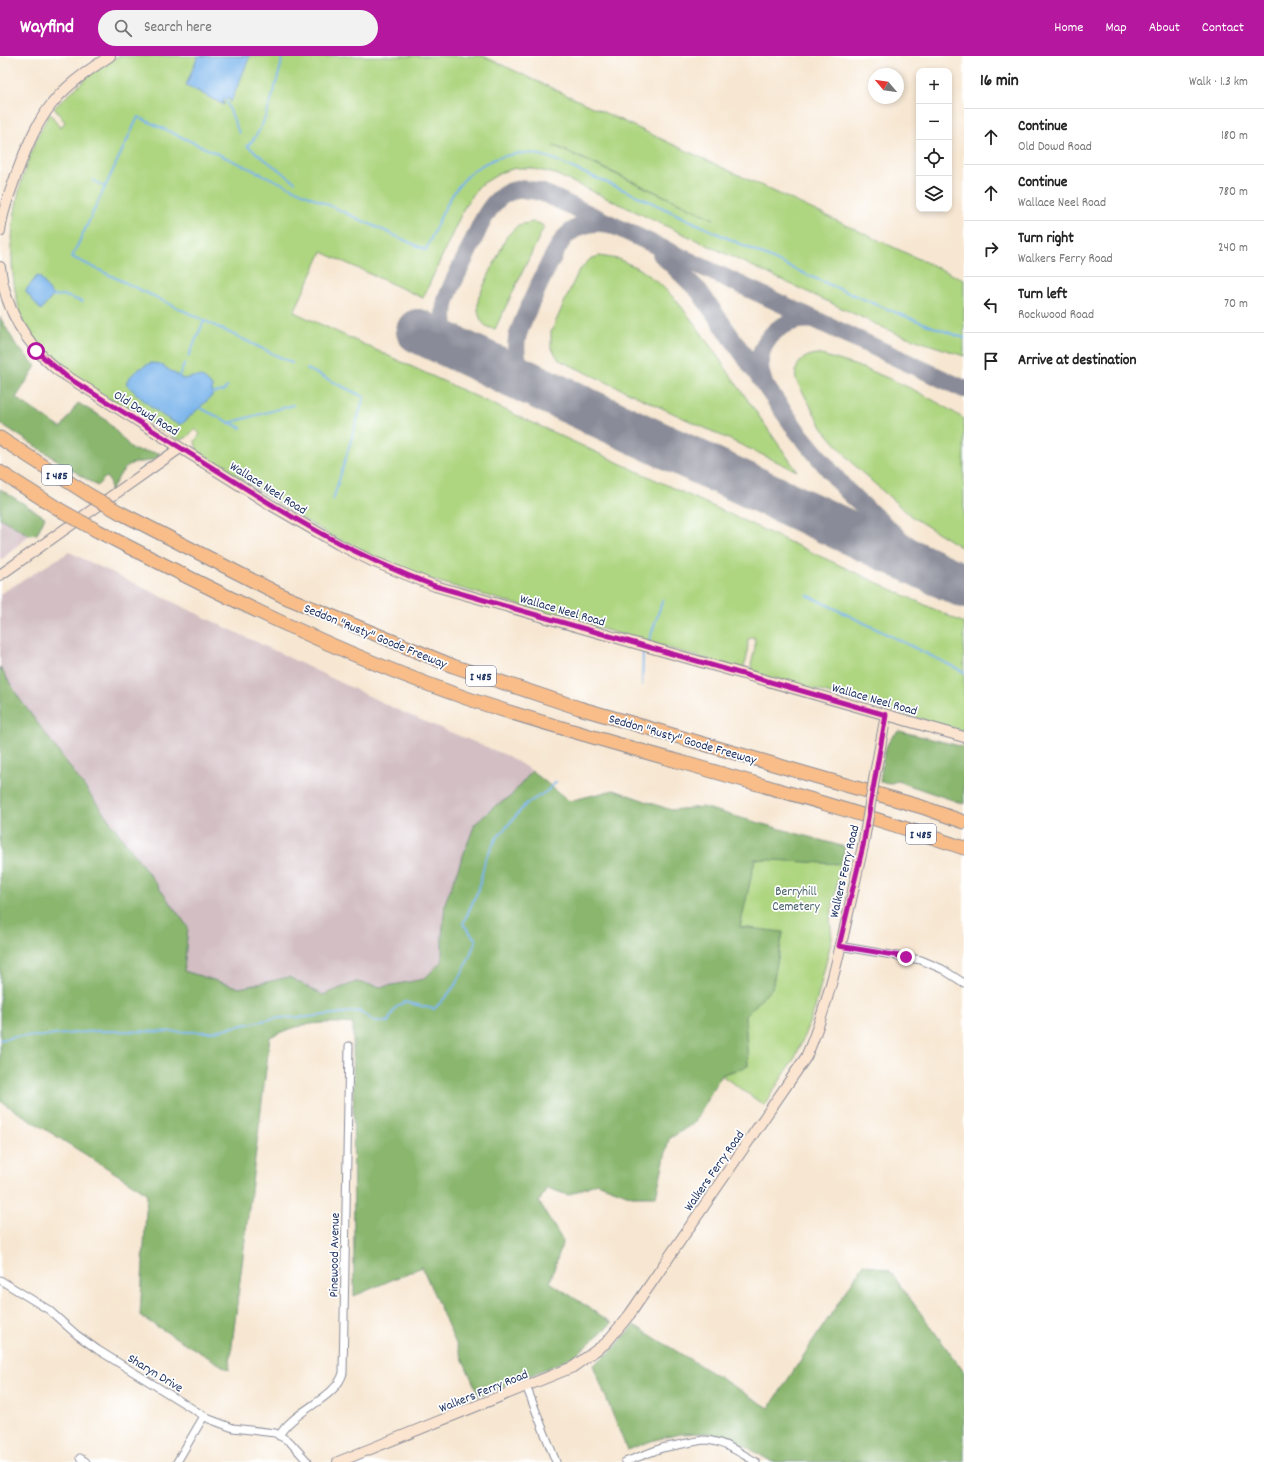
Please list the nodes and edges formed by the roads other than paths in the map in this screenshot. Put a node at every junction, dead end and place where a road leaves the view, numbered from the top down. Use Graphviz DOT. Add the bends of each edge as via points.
graph roads {
  1 [pos="110,56"];
  2 [pos="0,231"];
  3 [pos="0,267"];
  4 [pos="0,438"];
  5 [pos="180,448"];
  6 [pos="0,472"];
  7 [pos="0,575"];
  8 [pos="886,715"];
  9 [pos="964,737"];
  10 [pos="964,822"];
  11 [pos="964,848"];
  12 [pos="839,946"];
  13 [pos="964,983"];
  14 [pos="349,1046"];
  15 [pos="0,1280"];
  16 [pos="526,1386"];
  17 [pos="204,1416"];
  18 [pos="279,1436"];
  19 [pos="177,1462"];
  20 [pos="308,1462"];
  21 [pos="338,1462"];
  22 [pos="556,1462"];
  23 [pos="625,1462"];
  24 [pos="756,1462"];
  1 -- 2 [label="street" via="71,83 48,107 38,122 8,198"];
  3 -- 5 [label="street, Old Dowd Road" via="12,313 28,340 46,361"];
  4 -- 10 [label="highway, Seddon \"Rusty\" Goode Freeway / I 485, bridge" via="119,512 285,597 453,666 579,708 922,807"];
  5 -- 7 [label="street, Old Dowd Road"];
  5 -- 8 [label="street, Wallace Neel Road" via="338,544 416,578"];
  6 -- 11 [label="highway, Seddon \"Rusty\" Goode Freeway / I 485, bridge" via="62,511 187,577 275,620 356,655 470,699 863,815"];
  8 -- 9 [label="street, Wallace Neel Road"];
  8 -- 12 [label="street, Walkers Ferry Road, bridge" via="863,846"];
  12 -- 13 [label="street" via="921,960"];
  12 -- 16 [label="street, Walkers Ferry Road" via="819,1022 806,1057 630,1314 617,1332 595,1352 573,1367"];
  14 -- 18 [label="street, Pinewood Avenue" via="343,1373 336,1386 290,1421"];
  15 -- 17 [label="street, Sharyn Drive" via="50,1310 98,1350"];
  16 -- 21 [label="street, Walkers Ferry Road"];
  16 -- 22 [label="street"];
  17 -- 18 [label="street, Sharyn Drive" via="233,1428 272,1432"];
  17 -- 19 [label="street"];
  18 -- 20 [label="street, Sharyn Drive" via="290,1442"];
  23 -- 24 [label="street" via="662,1448 703,1440 735,1450"];
}
